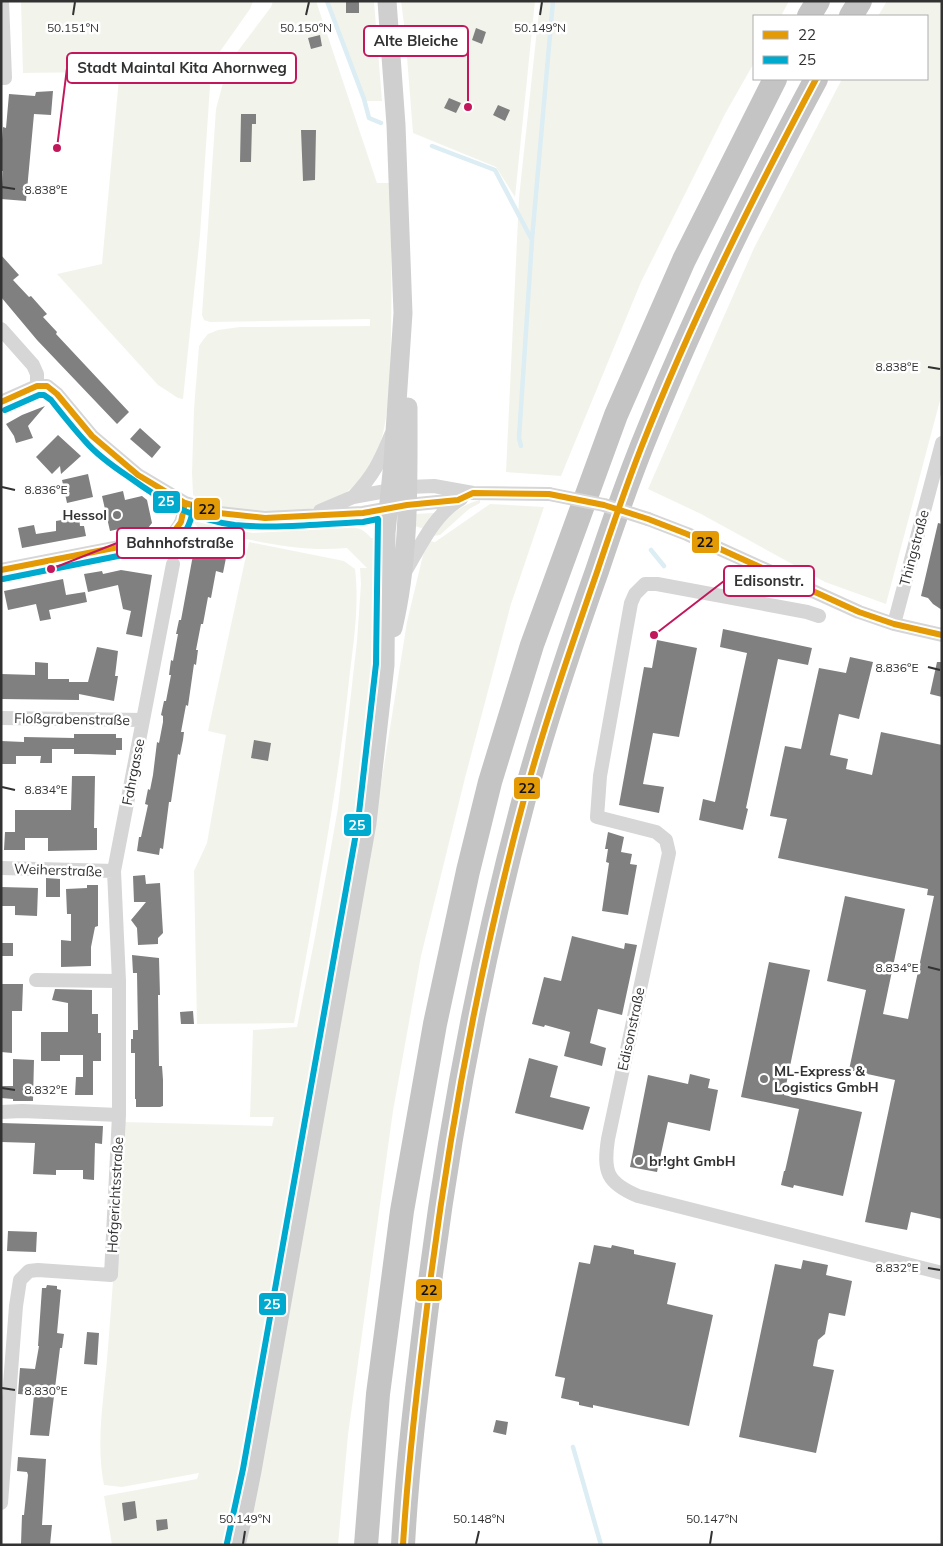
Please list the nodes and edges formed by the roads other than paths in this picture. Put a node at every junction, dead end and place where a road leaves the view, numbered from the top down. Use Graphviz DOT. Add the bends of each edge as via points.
graph roads {
  1 [pos="2,1"];
  2 [pos="387,1"];
  3 [pos="818,1"];
  4 [pos="860,1"];
  5 [pos="810,15"];
  6 [pos="852,15"];
  7 [pos="3,78"];
  8 [pos="774,80"];
  9 [pos="815,80"];
  10 [pos="403,313"];
  11 [pos="1,330"];
  12 [pos="37,386"];
  13 [pos="1,402"];
  14 [pos="396,425"];
  15 [pos="942,443"];
  16 [pos="473,493"];
  17 [pos="353,497"];
  18 [pos="398,498"];
  19 [pos="458,500"];
  20 [pos="185,504"];
  21 [pos="312,514"];
  22 [pos="173,564"];
  23 [pos="1,570"];
  24 [pos="402,578"];
  25 [pos="819,616"];
  26 [pos="894,624"];
  27 [pos="942,635"];
  28 [pos="385,665"];
  29 [pos="1,718"];
  30 [pos="143,720"];
  31 [pos="1,868"];
  32 [pos="114,872"];
  33 [pos="36,980"];
  34 [pos="119,982"];
  35 [pos="1,1112"];
  36 [pos="119,1116"];
  37 [pos="942,1273"];
  38 [pos="1,1503"];
  39 [pos="236,1545"];
  40 [pos="366,1545"];
  41 [pos="403,1545"];
  1 -- 7 [label="street"];
  2 -- 10 [label="main road" via="396,125"];
  3 -- 5 [label="highway"];
  4 -- 6 [label="highway"];
  8 -- 40 [label="highway" via="684,260 616,416 532,646 490,782 435,1024 402,1211 378,1394"];
  9 -- 41 [label="highway" via="717,271 650,426 567,656 525,798 474,1013 450,1144 417,1391"];
  10 -- 14 [label="main road"];
  10 -- 18 [label="main road" via="408,376"];
  11 -- 12 [label="street" via="33,365"];
  12 -- 13 [label="street"];
  12 -- 20 [label="street" via="47,386 57,394 92,436 121,461"];
  14 -- 17 [label="street" via="369,480"];
  14 -- 18 [label="main road"];
  15 -- 26 [label="street, Thingstraße"];
  16 -- 18 [label="street" via="434,486"];
  16 -- 19 [label="street"];
  16 -- 26 [label="street, bridge" via="549,494 604,505 687,534 859,612"];
  17 -- 18 [label="street"];
  17 -- 21 [label="street"];
  18 -- 19 [label="street"];
  18 -- 21 [label="street" via="363,513"];
  18 -- 24 [label="main road"];
  18 -- 28 [label="main road" via="386,533"];
  19 -- 24 [label="street" via="426,534"];
  20 -- 21 [label="street" via="251,518"];
  20 -- 23 [label="street" via="184,518 170,537"];
  22 -- 30 [label="street, Fahrgasse"];
  24 -- 28 [label="main road"];
  25 -- 37 [label="street, Edisonstraße" via="657,584 645,584 632,603 600,776 597,816 656,832 668,843 669,853 608,1139 606,1168 612,1181 638,1196"];
  26 -- 27 [label="street"];
  28 -- 39 [label="main road" via="366,823"];
  29 -- 30 [label="street, Floßgrabenstraße"];
  30 -- 32 [label="street, Fahrgasse"];
  31 -- 32 [label="street, Weiherstraße"];
  32 -- 34 [label="street, Fahrgasse"];
  33 -- 34 [label="street"];
  34 -- 36 [label="street, Fahrgasse"];
  35 -- 36 [label="street"];
  36 -- 38 [label="street, Hofgerichtsstraße" via="111,1275 38,1270 29,1271 20,1280"];
}
